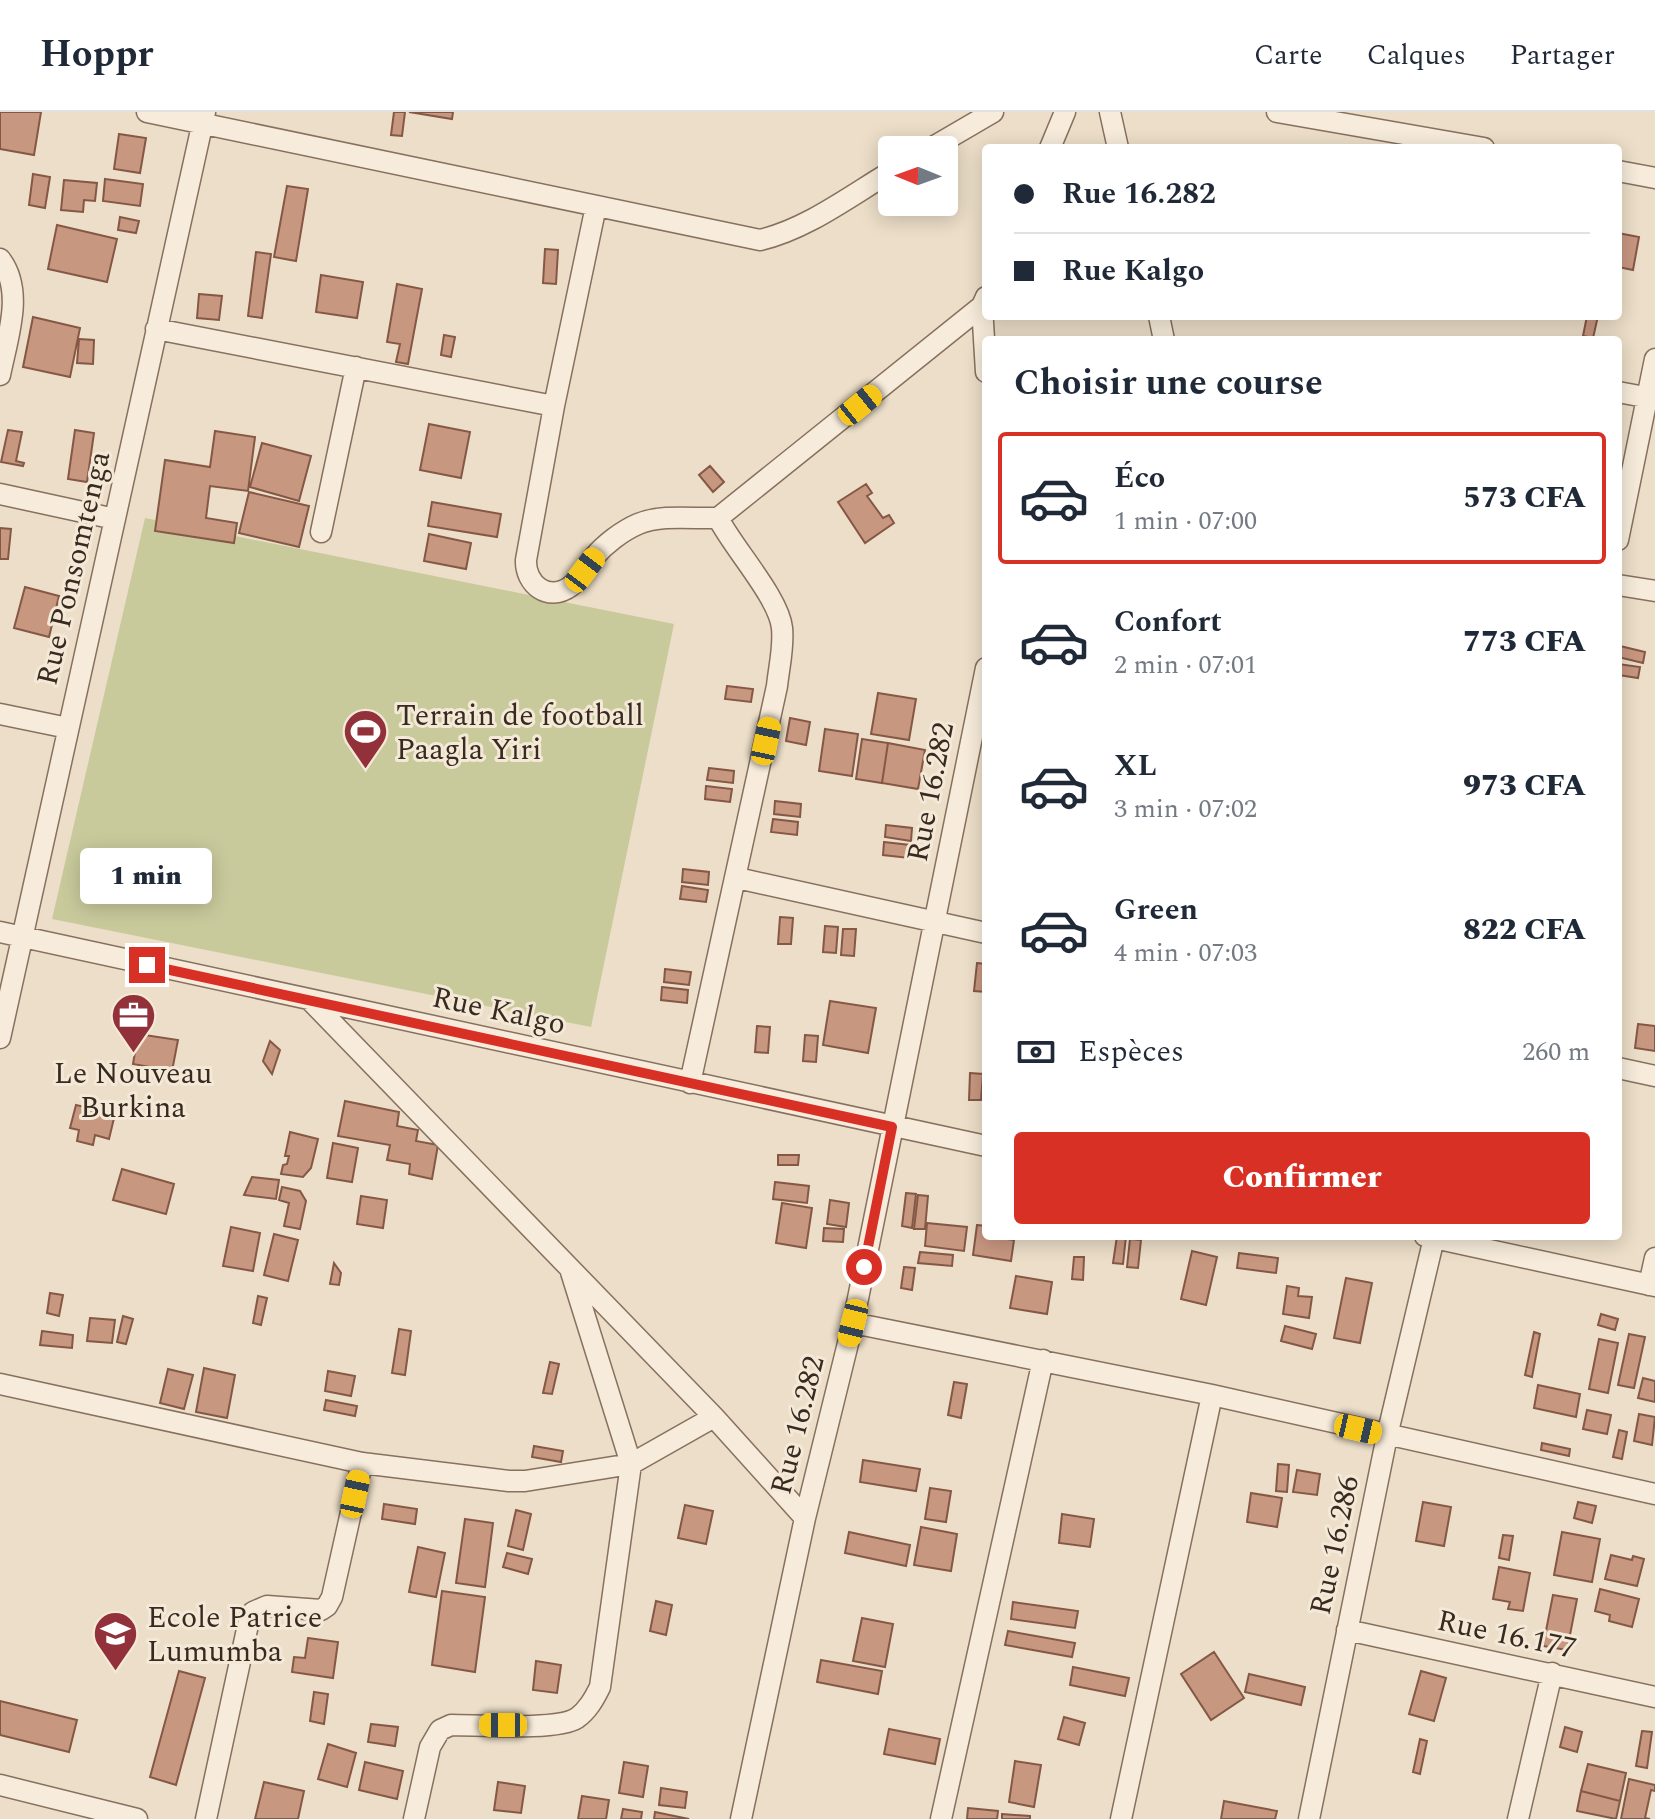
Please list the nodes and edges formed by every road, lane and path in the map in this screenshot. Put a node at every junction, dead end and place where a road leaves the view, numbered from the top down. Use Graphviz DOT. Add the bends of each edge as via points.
graph roads {
  1 [pos="147,112"];
  2 [pos="993,112"];
  3 [pos="1065,112"];
  4 [pos="1110,112"];
  5 [pos="1277,112"];
  6 [pos="203,118"];
  7 [pos="952,136"];
  8 [pos="1052,144"];
  9 [pos="1117,144"];
  10 [pos="1461,144"];
  11 [pos="1622,172"];
  12 [pos="1655,178"];
  13 [pos="878,179"];
  14 [pos="596,206"];
  15 [pos="0,259"];
  16 [pos="982,303"];
  17 [pos="156,329"];
  18 [pos="1655,359"];
  19 [pos="356,367"];
  20 [pos="0,375"];
  21 [pos="1622,393"];
  22 [pos="1651,398"];
  23 [pos="554,406"];
  24 [pos="0,494"];
  25 [pos="718,518"];
  26 [pos="115,519"];
  27 [pos="1622,523"];
  28 [pos="321,532"];
  29 [pos="1622,586"];
  30 [pos="1655,591"];
  31 [pos="982,688"];
  32 [pos="0,714"];
  33 [pos="68,728"];
  34 [pos="737,878"];
  35 [pos="936,922"];
  36 [pos="0,932"];
  37 [pos="982,932"];
  38 [pos="22,937"];
  39 [pos="310,1000"];
  40 [pos="0,1038"];
  41 [pos="1622,1069"];
  42 [pos="1655,1076"];
  43 [pos="690,1083"];
  44 [pos="892,1127"];
  45 [pos="982,1145"];
  46 [pos="1429,1240"];
  47 [pos="1444,1240"];
  48 [pos="1655,1258"];
  49 [pos="571,1272"];
  50 [pos="1652,1286"];
  51 [pos="853,1323"];
  52 [pos="1043,1360"];
  53 [pos="0,1384"];
  54 [pos="1212,1395"];
  55 [pos="714,1417"];
  56 [pos="1387,1436"];
  57 [pos="362,1463"];
  58 [pos="631,1464"];
  59 [pos="1655,1494"];
  60 [pos="805,1518"];
  61 [pos="1347,1630"];
  62 [pos="1552,1673"];
  63 [pos="1655,1697"];
  64 [pos="0,1785"];
  65 [pos="137,1819"];
  66 [pos="206,1819"];
  67 [pos="414,1819"];
  68 [pos="744,1819"];
  69 [pos="941,1819"];
  70 [pos="1121,1819"];
  71 [pos="1309,1819"];
  72 [pos="1518,1819"];
  1 -- 6 [label="street"];
  2 -- 7 [label="street"];
  3 -- 8 [label="street"];
  4 -- 9 [label="street"];
  5 -- 10 [label="street"];
  6 -- 14 [label="street"];
  6 -- 17 [label="street, Rue Ponsomtenga"];
  11 -- 12 [label="street"];
  13 -- 14 [label="street" via="796,227 760,240"];
  14 -- 23 [label="street"];
  15 -- 20 [label="street" via="9,270 13,304"];
  16 -- 25 [label="street"];
  17 -- 19 [label="street"];
  17 -- 26 [label="street, Rue Ponsomtenga"];
  18 -- 22 [label="street"];
  19 -- 23 [label="street"];
  19 -- 28 [label="street"];
  21 -- 22 [label="street"];
  22 -- 27 [label="street"];
  23 -- 25 [label="street" via="526,560 534,587 564,591 596,555 638,524"];
  24 -- 26 [label="street"];
  25 -- 34 [label="street" via="775,607 782,627 777,686"];
  26 -- 33 [label="street, Rue Ponsomtenga"];
  29 -- 30 [label="street"];
  31 -- 35 [label="street, Rue 16.282"];
  32 -- 33 [label="street"];
  33 -- 38 [label="street, Rue Ponsomtenga"];
  34 -- 35 [label="street"];
  34 -- 43 [label="street"];
  35 -- 37 [label="street"];
  35 -- 44 [label="street, Rue 16.282"];
  36 -- 38 [label="street, Rue Kalgo"];
  38 -- 39 [label="street, Rue Kalgo"];
  38 -- 40 [label="street, Rue Ponsomtenga"];
  39 -- 43 [label="street, Rue Kalgo"];
  39 -- 49 [label="street"];
  41 -- 42 [label="street"];
  43 -- 44 [label="street, Rue Kalgo"];
  44 -- 45 [label="street, Rue Kalgo"];
  44 -- 51 [label="street, Rue 16.282"];
  46 -- 56 [label="street, Rue 16.286"];
  47 -- 50 [label="street"];
  48 -- 50 [label="street"];
  49 -- 55 [label="street"];
  49 -- 58 [label="street"];
  51 -- 52 [label="street"];
  51 -- 60 [label="street, Rue 16.282"];
  52 -- 54 [label="street"];
  52 -- 69 [label="street"];
  53 -- 57 [label="street"];
  54 -- 56 [label="street"];
  54 -- 70 [label="street"];
  55 -- 58 [label="street"];
  55 -- 60 [label="street"];
  56 -- 59 [label="street"];
  56 -- 61 [label="street, Rue 16.286"];
  57 -- 58 [label="street" via="509,1481"];
  57 -- 66 [label="street" via="327,1606 267,1606 249,1620"];
  58 -- 67 [label="street" via="600,1687 589,1707 576,1719 555,1725 451,1725 440,1730 430,1747"];
  60 -- 68 [label="street, Rue 16.282"];
  61 -- 62 [label="street, Rue 16.177"];
  61 -- 71 [label="street, Rue 16.286"];
  62 -- 63 [label="street, Rue 16.177"];
  62 -- 72 [label="street"];
  64 -- 65 [label="street"];
}
